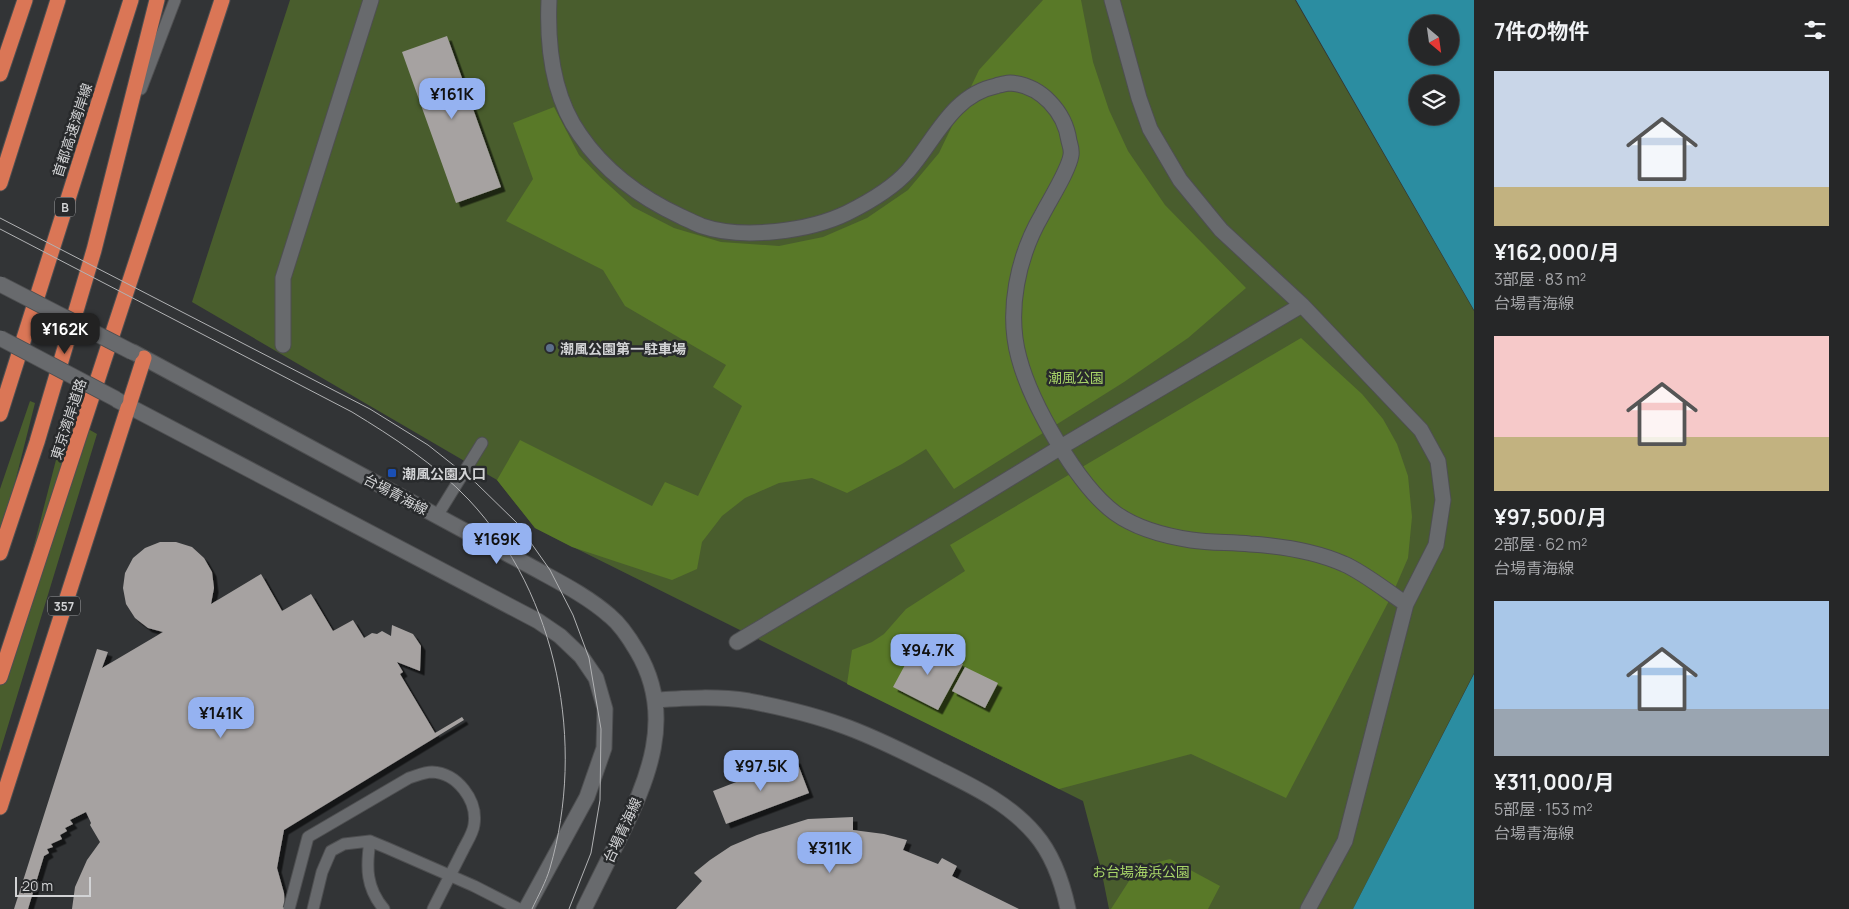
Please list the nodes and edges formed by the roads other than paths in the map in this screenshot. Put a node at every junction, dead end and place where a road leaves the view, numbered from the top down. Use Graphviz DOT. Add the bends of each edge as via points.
graph roads {
  1 [pos="25,0"];
  2 [pos="58,0"];
  3 [pos="131,0"];
  4 [pos="157,0"];
  5 [pos="175,0"];
  6 [pos="222,0"];
  7 [pos="371,0"];
  8 [pos="549,0"];
  9 [pos="1112,0"];
  10 [pos="0,74"];
  11 [pos="121,141"];
  12 [pos="0,183"];
  13 [pos="0,284"];
  14 [pos="1302,305"];
  15 [pos="0,338"];
  16 [pos="283,345"];
  17 [pos="138,355"];
  18 [pos="122,402"];
  19 [pos="0,414"];
  20 [pos="482,443"];
  21 [pos="1060,447"];
  22 [pos="437,516"];
  23 [pos="0,553"];
  24 [pos="1406,604"];
  25 [pos="737,642"];
  26 [pos="0,677"];
  27 [pos="654,700"];
  28 [pos="0,806"];
  29 [pos="370,842"];
  30 [pos="449,876"];
  31 [pos="288,909"];
  32 [pos="312,909"];
  33 [pos="384,909"];
  34 [pos="433,909"];
  35 [pos="519,909"];
  36 [pos="526,909"];
  37 [pos="584,909"];
  38 [pos="1068,909"];
  39 [pos="1308,909"];
  1 -- 10 [label="highway"];
  2 -- 12 [label="highway"];
  3 -- 19 [label="highway, 首都高速湾岸線 / B"];
  4 -- 11 [label="highway"];
  5 -- 11 [label="lane"];
  6 -- 26 [label="highway, 東京湾岸道路 / 357"];
  7 -- 16 [label="street" via="283,278"];
  8 -- 21 [label="street" via="548,25 553,66 562,99 578,133 606,168 637,193 703,227 740,233 779,231 809,226 845,214 885,191 906,173 962,102 985,88 1009,83 1033,90 1054,105 1067,127 1071,155 1062,179 1038,220 1023,259 1015,292 1013,328 1018,357 1032,396"];
  9 -- 14 [label="street" via="1150,130 1180,180 1221,230"];
  11 -- 23 [label="highway" via="65,350"];
  13 -- 17 [label="street, 台場青海線, bridge"];
  14 -- 21 [label="street"];
  14 -- 24 [label="street" via="1422,430 1438,461 1443,500 1436,546"];
  15 -- 18 [label="street, bridge"];
  17 -- 18 [label="highway, 357"];
  17 -- 22 [label="street, 台場青海線"];
  18 -- 28 [label="highway, 357"];
  18 -- 36 [label="street" via="538,621 581,656 596,678 605,709 604,748 587,797"];
  20 -- 22 [label="lane"];
  21 -- 24 [label="street" via="1091,490 1116,514 1154,533 1296,549 1346,564"];
  21 -- 25 [label="street"];
  22 -- 27 [label="street, 台場青海線" via="593,602 612,617 629,637 645,665"];
  24 -- 39 [label="street" via="1345,842"];
  27 -- 37 [label="street, 台場青海線" via="656,734 650,768"];
  27 -- 38 [label="street" via="747,701 796,711 842,725 958,779 1007,808 1035,834 1055,864"];
  29 -- 30 [label="lane"];
  29 -- 32 [label="lane" via="344,844 331,851"];
  29 -- 33 [label="lane" via="366,863 371,888"];
  30 -- 31 [label="lane, bridge" via="473,829 472,805 454,780 432,772 416,776 308,837"];
  30 -- 34 [label="lane"];
  30 -- 35 [label="lane"];
}
